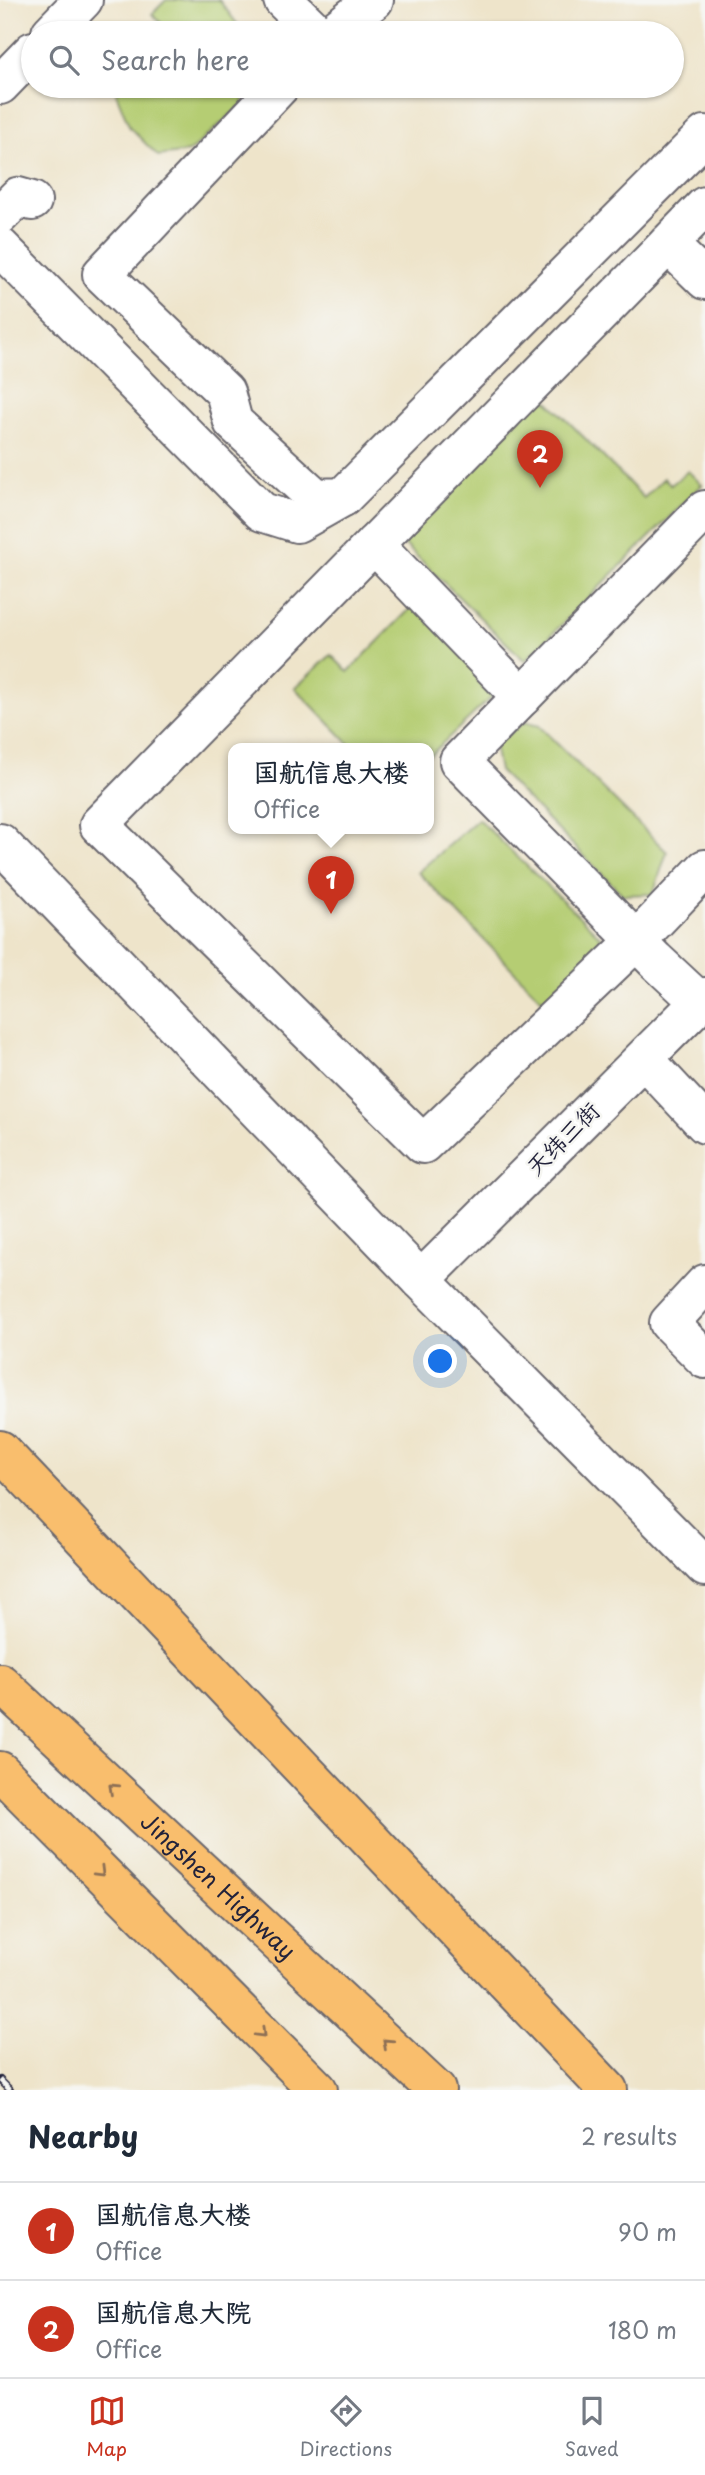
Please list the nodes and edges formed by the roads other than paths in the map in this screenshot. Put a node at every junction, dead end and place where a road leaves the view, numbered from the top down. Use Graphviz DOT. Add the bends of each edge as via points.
graph roads {
  1 [pos="83,0"];
  2 [pos="283,0"];
  3 [pos="373,0"];
  4 [pos="63,21"];
  5 [pos="305,21"];
  6 [pos="347,21"];
  7 [pos="21,63"];
  8 [pos="0,85"];
  9 [pos="269,98"];
  10 [pos="705,135"];
  11 [pos="705,206"];
  12 [pos="668,244"];
  13 [pos="0,247"];
  14 [pos="705,280"];
  15 [pos="343,497"];
  16 [pos="705,510"];
  17 [pos="374,544"];
  18 [pos="522,697"];
  19 [pos="0,843"];
  20 [pos="705,869"];
  21 [pos="636,941"];
  22 [pos="703,1000"];
  23 [pos="644,1059"];
  24 [pos="705,1125"];
  25 [pos="421,1280"];
  26 [pos="705,1284"];
  27 [pos="705,1359"];
  28 [pos="0,1450"];
  29 [pos="705,1567"];
  30 [pos="0,1683"];
  31 [pos="0,1771"];
  32 [pos="318,2090"];
  33 [pos="436,2090"];
  34 [pos="608,2090"];
  1 -- 4 [label="street"];
  2 -- 5 [label="street"];
  3 -- 6 [label="street"];
  7 -- 8 [label="street"];
  9 -- 15 [label="street" via="102,274 225,392 233,422 260,447 316,498"];
  10 -- 15 [label="street"];
  11 -- 12 [label="street"];
  12 -- 14 [label="street"];
  12 -- 17 [label="street"];
  13 -- 15 [label="street" via="262,512 297,523"];
  16 -- 18 [label="street"];
  17 -- 18 [label="street"];
  17 -- 21 [label="street" via="99,825 423,1144"];
  18 -- 21 [label="street" via="459,761"];
  19 -- 25 [label="street"];
  20 -- 21 [label="street"];
  21 -- 22 [label="street"];
  22 -- 23 [label="street, 天纬三街"];
  23 -- 24 [label="street"];
  23 -- 25 [label="street, 天纬三街"];
  25 -- 29 [label="street"];
  26 -- 27 [label="street" via="669,1323"];
  28 -- 34 [label="main road"];
  33 -- 30 [label="main road, Jingshen Highway, one-way"];
  31 -- 32 [label="main road, one-way"];
}
